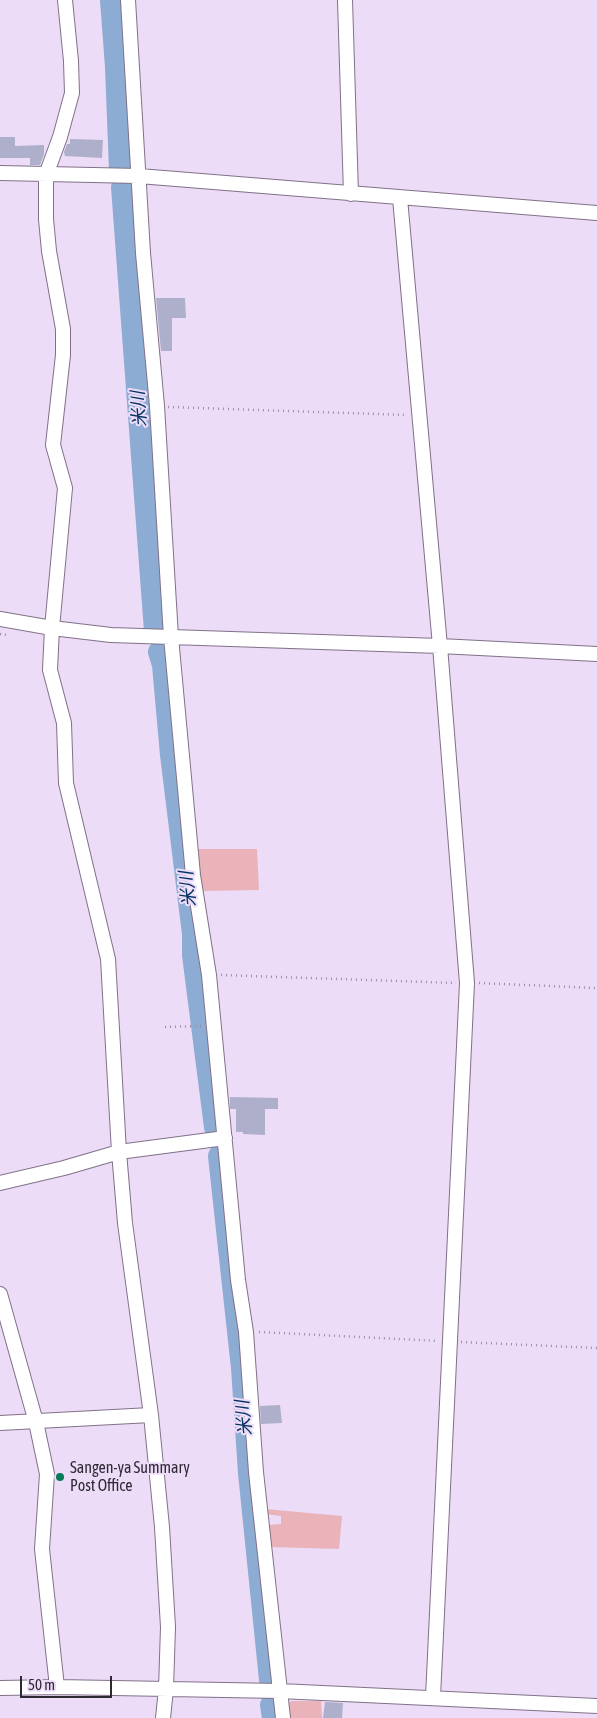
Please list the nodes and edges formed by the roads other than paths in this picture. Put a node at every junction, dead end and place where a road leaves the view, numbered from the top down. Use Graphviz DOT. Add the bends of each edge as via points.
graph roads {
  1 [pos="65,0"];
  2 [pos="128,0"];
  3 [pos="345,0"];
  4 [pos="0,173"];
  5 [pos="46,175"];
  6 [pos="139,176"];
  7 [pos="351,194"];
  8 [pos="400,198"];
  9 [pos="597,213"];
  10 [pos="0,619"];
  11 [pos="52,628"];
  12 [pos="171,637"];
  13 [pos="440,646"];
  14 [pos="597,654"];
  15 [pos="225,1138"];
  16 [pos="119,1152"];
  17 [pos="0,1183"];
  18 [pos="0,1294"];
  19 [pos="150,1415"];
  20 [pos="36,1422"];
  21 [pos="0,1423"];
  22 [pos="57,1687"];
  23 [pos="0,1688"];
  24 [pos="166,1689"];
  25 [pos="280,1691"];
  26 [pos="433,1697"];
  27 [pos="597,1706"];
  28 [pos="546,1711"];
  29 [pos="163,1718"];
  30 [pos="283,1718"];
  1 -- 5 [label="street" via="72,93"];
  2 -- 6 [label="street"];
  3 -- 7 [label="street"];
  4 -- 5 [label="street"];
  5 -- 6 [label="street"];
  5 -- 11 [label="street" via="49,251 63,329 64,355 54,445 65,488"];
  6 -- 7 [label="street"];
  6 -- 12 [label="street"];
  7 -- 8 [label="street"];
  8 -- 9 [label="street"];
  8 -- 13 [label="street"];
  10 -- 11 [label="street"];
  11 -- 12 [label="street"];
  11 -- 16 [label="street" via="50,670 64,723 66,783 108,959"];
  12 -- 13 [label="street"];
  12 -- 15 [label="street" via="193,875 209,975"];
  13 -- 14 [label="street"];
  13 -- 26 [label="street" via="467,983"];
  15 -- 16 [label="street"];
  15 -- 25 [label="street"];
  16 -- 17 [label="street"];
  16 -- 19 [label="street"];
  18 -- 20 [label="street"];
  19 -- 20 [label="street"];
  19 -- 24 [label="street" via="162,1527"];
  20 -- 21 [label="street"];
  20 -- 22 [label="street" via="47,1474 42,1548"];
  22 -- 23 [label="street"];
  22 -- 24 [label="street"];
  24 -- 25 [label="street"];
  24 -- 29 [label="street"];
  25 -- 26 [label="street"];
  25 -- 30 [label="street"];
  26 -- 28 [label="street"];
  27 -- 28 [label="street"];
}
